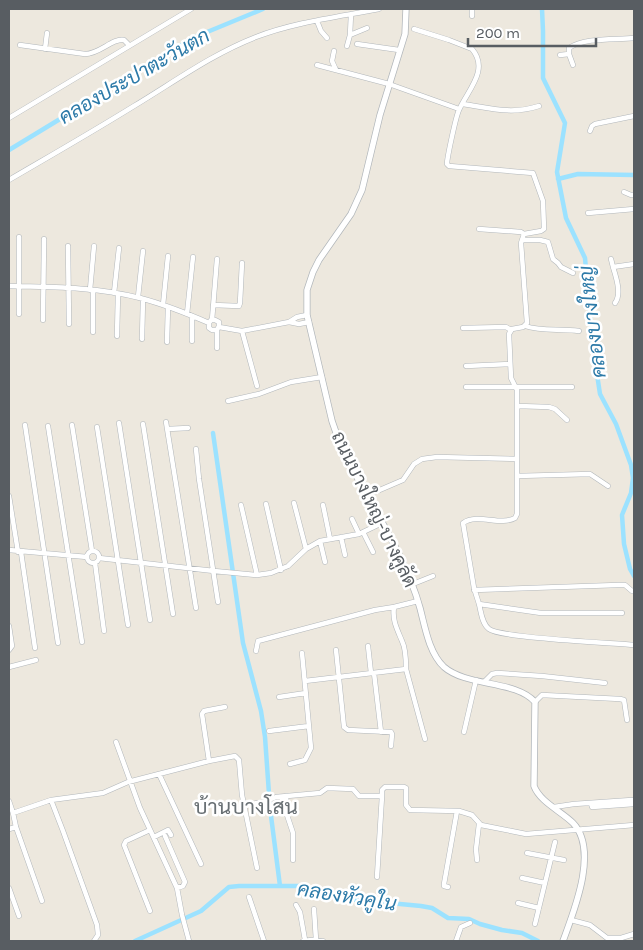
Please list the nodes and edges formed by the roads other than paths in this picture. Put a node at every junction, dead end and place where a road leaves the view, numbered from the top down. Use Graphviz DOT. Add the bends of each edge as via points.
graph roads {
  1 [pos="191,9"];
  2 [pos="379,9"];
  3 [pos="406,9"];
  4 [pos="472,9"];
  5 [pos="351,14"];
  6 [pos="472,16"];
  7 [pos="317,21"];
  8 [pos="367,28"];
  9 [pos="410,28"];
  10 [pos="47,33"];
  11 [pos="634,33"];
  12 [pos="350,36"];
  13 [pos="327,38"];
  14 [pos="633,38"];
  15 [pos="357,44"];
  16 [pos="20,45"];
  17 [pos="129,45"];
  18 [pos="347,46"];
  19 [pos="45,48"];
  20 [pos="400,50"];
  21 [pos="334,51"];
  22 [pos="569,54"];
  23 [pos="560,55"];
  24 [pos="317,65"];
  25 [pos="572,65"];
  26 [pos="336,70"];
  27 [pos="389,84"];
  28 [pos="463,104"];
  29 [pos="539,106"];
  30 [pos="459,110"];
  31 [pos="634,116"];
  32 [pos="9,118"];
  33 [pos="590,131"];
  34 [pos="9,180"];
  35 [pos="624,192"];
  36 [pos="634,195"];
  37 [pos="634,209"];
  38 [pos="588,213"];
  39 [pos="479,229"];
  40 [pos="524,234"];
  41 [pos="19,237"];
  42 [pos="44,239"];
  43 [pos="522,240"];
  44 [pos="68,246"];
  45 [pos="94,246"];
  46 [pos="119,248"];
  47 [pos="143,251"];
  48 [pos="168,256"];
  49 [pos="192,257"];
  50 [pos="217,259"];
  51 [pos="611,259"];
  52 [pos="242,262"];
  53 [pos="634,264"];
  54 [pos="613,267"];
  55 [pos="573,273"];
  56 [pos="9,286"];
  57 [pos="19,286"];
  58 [pos="43,288"];
  59 [pos="68,288"];
  60 [pos="92,290"];
  61 [pos="116,293"];
  62 [pos="140,298"];
  63 [pos="615,303"];
  64 [pos="165,306"];
  65 [pos="213,306"];
  66 [pos="19,314"];
  67 [pos="187,314"];
  68 [pos="307,315"];
  69 [pos="192,316"];
  70 [pos="43,320"];
  71 [pos="210,321"];
  72 [pos="289,322"];
  73 [pos="309,322"];
  74 [pos="69,324"];
  75 [pos="525,326"];
  76 [pos="463,328"];
  77 [pos="218,329"];
  78 [pos="511,330"];
  79 [pos="242,331"];
  80 [pos="579,331"];
  81 [pos="93,332"];
  82 [pos="117,336"];
  83 [pos="142,339"];
  84 [pos="192,341"];
  85 [pos="167,342"];
  86 [pos="217,348"];
  87 [pos="510,364"];
  88 [pos="466,366"];
  89 [pos="322,377"];
  90 [pos="257,386"];
  91 [pos="466,387"];
  92 [pos="516,387"];
  93 [pos="572,387"];
  94 [pos="228,401"];
  95 [pos="518,406"];
  96 [pos="567,420"];
  97 [pos="119,422"];
  98 [pos="166,422"];
  99 [pos="143,424"];
  100 [pos="25,425"];
  101 [pos="72,425"];
  102 [pos="48,426"];
  103 [pos="97,427"];
  104 [pos="188,428"];
  105 [pos="168,429"];
  106 [pos="196,449"];
  107 [pos="517,459"];
  108 [pos="517,476"];
  109 [pos="608,486"];
  110 [pos="368,495"];
  111 [pos="9,496"];
  112 [pos="294,503"];
  113 [pos="266,504"];
  114 [pos="241,505"];
  115 [pos="323,505"];
  116 [pos="352,519"];
  117 [pos="382,523"];
  118 [pos="361,533"];
  119 [pos="341,537"];
  120 [pos="330,539"];
  121 [pos="320,541"];
  122 [pos="306,549"];
  123 [pos="9,550"];
  124 [pos="92,551"];
  125 [pos="20,552"];
  126 [pos="373,552"];
  127 [pos="45,554"];
  128 [pos="345,555"];
  129 [pos="69,556"];
  130 [pos="87,557"];
  131 [pos="99,558"];
  132 [pos="118,560"];
  133 [pos="141,562"];
  134 [pos="325,562"];
  135 [pos="95,563"];
  136 [pos="165,564"];
  137 [pos="190,568"];
  138 [pos="281,570"];
  139 [pos="214,571"];
  140 [pos="257,575"];
  141 [pos="434,576"];
  142 [pos="412,584"];
  143 [pos="474,590"];
  144 [pos="632,591"];
  145 [pos="418,601"];
  146 [pos="218,602"];
  147 [pos="479,604"];
  148 [pos="394,607"];
  149 [pos="196,608"];
  150 [pos="622,613"];
  151 [pos="173,614"];
  152 [pos="150,620"];
  153 [pos="128,625"];
  154 [pos="9,626"];
  155 [pos="104,631"];
  156 [pos="82,642"];
  157 [pos="58,643"];
  158 [pos="634,644"];
  159 [pos="368,646"];
  160 [pos="35,648"];
  161 [pos="9,650"];
  162 [pos="336,650"];
  163 [pos="256,651"];
  164 [pos="302,652"];
  165 [pos="36,660"];
  166 [pos="9,667"];
  167 [pos="406,669"];
  168 [pos="373,673"];
  169 [pos="338,677"];
  170 [pos="476,680"];
  171 [pos="304,681"];
  172 [pos="484,682"];
  173 [pos="605,683"];
  174 [pos="306,693"];
  175 [pos="278,697"];
  176 [pos="535,702"];
  177 [pos="225,707"];
  178 [pos="627,720"];
  179 [pos="309,726"];
  180 [pos="269,731"];
  181 [pos="381,732"];
  182 [pos="464,732"];
  183 [pos="426,739"];
  184 [pos="116,742"];
  185 [pos="391,746"];
  186 [pos="209,760"];
  187 [pos="290,764"];
  188 [pos="159,774"];
  189 [pos="131,782"];
  190 [pos="286,796"];
  191 [pos="382,796"];
  192 [pos="9,800"];
  193 [pos="51,800"];
  194 [pos="633,802"];
  195 [pos="244,805"];
  196 [pos="554,807"];
  197 [pos="457,811"];
  198 [pos="13,813"];
  199 [pos="479,824"];
  200 [pos="634,825"];
  201 [pos="16,827"];
  202 [pos="9,830"];
  203 [pos="150,830"];
  204 [pos="578,830"];
  205 [pos="165,836"];
  206 [pos="171,836"];
  207 [pos="154,838"];
  208 [pos="555,842"];
  209 [pos="527,852"];
  210 [pos="551,857"];
  211 [pos="293,860"];
  212 [pos="478,860"];
  213 [pos="564,860"];
  214 [pos="201,864"];
  215 [pos="257,868"];
  216 [pos="377,877"];
  217 [pos="522,878"];
  218 [pos="545,883"];
  219 [pos="448,887"];
  220 [pos="9,888"];
  221 [pos="177,888"];
  222 [pos="249,897"];
  223 [pos="42,901"];
  224 [pos="518,903"];
  225 [pos="296,905"];
  226 [pos="539,908"];
  227 [pos="314,909"];
  228 [pos="150,911"];
  229 [pos="19,916"];
  230 [pos="571,920"];
  231 [pos="470,923"];
  232 [pos="535,924"];
  233 [pos="634,934"];
  234 [pos="316,940"];
  235 [pos="94,941"];
  236 [pos="189,941"];
  237 [pos="264,941"];
  238 [pos="304,941"];
  239 [pos="323,941"];
  240 [pos="456,941"];
  241 [pos="563,941"];
  1 -- 17 [label="street"];
  2 -- 5 [label="street"];
  3 -- 9 [label="street, ถนนบางใหญ่-บางคูลัด"];
  4 -- 6 [label="street"];
  5 -- 7 [label="street"];
  5 -- 12 [label="street"];
  7 -- 13 [label="street"];
  7 -- 34 [label="street" via="257,37 209,60"];
  8 -- 12 [label="street"];
  9 -- 20 [label="street, ถนนบางใหญ่-บางคูลัด"];
  9 -- 28 [label="street" via="474,51 478,75"];
  10 -- 19 [label="street"];
  11 -- 14 [label="street"];
  12 -- 18 [label="street"];
  14 -- 22 [label="street" via="577,44 569,48"];
  15 -- 20 [label="street"];
  16 -- 19 [label="street"];
  17 -- 19 [label="street" via="120,39 91,54"];
  17 -- 32 [label="street"];
  20 -- 27 [label="street, ถนนบางใหญ่-บางคูลัด"];
  21 -- 26 [label="street" via="332,61"];
  22 -- 23 [label="street"];
  22 -- 25 [label="street"];
  24 -- 26 [label="street"];
  26 -- 27 [label="street"];
  27 -- 30 [label="street"];
  27 -- 68 [label="street, ถนนบางใหญ่-บางคูลัด" via="362,190 351,214 313,272 307,290"];
  28 -- 29 [label="street" via="509,112"];
  28 -- 30 [label="street"];
  30 -- 40 [label="street" via="447,161 450,166 534,173 543,201 544,229"];
  31 -- 33 [label="street" via="595,124"];
  35 -- 36 [label="street"];
  37 -- 38 [label="street"];
  39 -- 40 [label="street"];
  40 -- 43 [label="street"];
  41 -- 57 [label="street"];
  42 -- 58 [label="street"];
  43 -- 55 [label="street" via="548,242 552,259"];
  43 -- 75 [label="street"];
  44 -- 59 [label="street"];
  45 -- 60 [label="street"];
  46 -- 61 [label="street"];
  47 -- 62 [label="street"];
  48 -- 64 [label="street"];
  49 -- 67 [label="street"];
  50 -- 65 [label="street"];
  51 -- 54 [label="street"];
  52 -- 65 [label="street" via="239,306"];
  53 -- 54 [label="street"];
  54 -- 63 [label="street" via="618,292"];
  56 -- 57 [label="street"];
  57 -- 58 [label="street"];
  57 -- 66 [label="street"];
  58 -- 59 [label="street"];
  58 -- 70 [label="street"];
  59 -- 60 [label="street"];
  59 -- 74 [label="street"];
  60 -- 61 [label="street"];
  60 -- 81 [label="street"];
  61 -- 62 [label="street"];
  61 -- 82 [label="street"];
  62 -- 64 [label="street"];
  62 -- 83 [label="street"];
  64 -- 67 [label="street"];
  64 -- 85 [label="street"];
  65 -- 71 [label="street"];
  67 -- 69 [label="street"];
  68 -- 72 [label="street"];
  68 -- 73 [label="street, ถนนบางใหญ่-บางคูลัด"];
  69 -- 71 [label="street"];
  69 -- 84 [label="street"];
  71 -- 77 [label="street" via="210,329"];
  71 -- 77 [label="street" via="217,320"];
  72 -- 73 [label="street"];
  72 -- 79 [label="street"];
  73 -- 89 [label="street, ถนนบางใหญ่-บางคูลัด"];
  75 -- 78 [label="street"];
  75 -- 80 [label="street"];
  76 -- 78 [label="street" via="506,327"];
  77 -- 79 [label="street"];
  77 -- 86 [label="street"];
  78 -- 87 [label="street"];
  79 -- 90 [label="street"];
  87 -- 88 [label="street"];
  87 -- 92 [label="street" via="512,383"];
  89 -- 94 [label="street" via="291,382"];
  89 -- 110 [label="street, ถนนบางใหญ่-บางคูลัด" via="340,444"];
  91 -- 92 [label="street"];
  92 -- 93 [label="street"];
  92 -- 95 [label="street"];
  95 -- 96 [label="street" via="549,407"];
  95 -- 107 [label="street"];
  97 -- 133 [label="street"];
  98 -- 105 [label="street"];
  99 -- 136 [label="street"];
  100 -- 127 [label="street"];
  101 -- 124 [label="street"];
  102 -- 129 [label="street"];
  103 -- 132 [label="street"];
  104 -- 105 [label="street"];
  105 -- 137 [label="street"];
  106 -- 139 [label="street"];
  107 -- 108 [label="street"];
  107 -- 110 [label="street" via="437,456 422,459 414,464 403,480"];
  108 -- 109 [label="street" via="590,474"];
  108 -- 143 [label="street" via="515,518 467,520 463,523"];
  110 -- 117 [label="street, ถนนบางใหญ่-บางคูลัด"];
  111 -- 125 [label="street"];
  112 -- 122 [label="street"];
  113 -- 138 [label="street"];
  114 -- 140 [label="street"];
  115 -- 120 [label="street"];
  116 -- 118 [label="street"];
  117 -- 118 [label="street"];
  117 -- 142 [label="street, ถนนบางใหญ่-บางคูลัด"];
  118 -- 119 [label="street"];
  118 -- 126 [label="street"];
  119 -- 120 [label="street"];
  119 -- 128 [label="street"];
  120 -- 121 [label="street"];
  121 -- 122 [label="street"];
  121 -- 134 [label="street"];
  122 -- 138 [label="street"];
  123 -- 125 [label="street"];
  124 -- 130 [label="street"];
  124 -- 131 [label="street"];
  125 -- 127 [label="street"];
  125 -- 160 [label="street"];
  127 -- 129 [label="street"];
  127 -- 157 [label="street"];
  129 -- 130 [label="street"];
  129 -- 156 [label="street"];
  130 -- 135 [label="street"];
  131 -- 132 [label="street"];
  131 -- 135 [label="street"];
  132 -- 133 [label="street"];
  132 -- 153 [label="street"];
  133 -- 136 [label="street"];
  133 -- 152 [label="street"];
  135 -- 155 [label="street"];
  136 -- 137 [label="street"];
  136 -- 151 [label="street"];
  137 -- 139 [label="street"];
  137 -- 149 [label="street"];
  138 -- 140 [label="street"];
  139 -- 140 [label="street"];
  139 -- 146 [label="street"];
  141 -- 142 [label="street"];
  142 -- 145 [label="street, ถนนบางใหญ่-บางคูลัด"];
  143 -- 144 [label="street" via="618,585"];
  143 -- 147 [label="street"];
  145 -- 148 [label="street"];
  145 -- 170 [label="street, ถนนบางใหญ่-บางคูลัด" via="429,640 438,658 448,670"];
  147 -- 150 [label="street" via="541,613"];
  147 -- 158 [label="street" via="484,623 501,633"];
  148 -- 163 [label="street" via="258,642"];
  148 -- 167 [label="street"];
  154 -- 161 [label="street" via="12,646"];
  159 -- 168 [label="street"];
  162 -- 169 [label="street"];
  164 -- 171 [label="street"];
  165 -- 166 [label="street"];
  167 -- 168 [label="street"];
  167 -- 183 [label="street"];
  168 -- 169 [label="street"];
  168 -- 181 [label="street"];
  169 -- 171 [label="street"];
  169 -- 181 [label="street" via="346,728"];
  170 -- 172 [label="street, ถนนบางใหญ่-บางคูลัด"];
  170 -- 182 [label="street"];
  171 -- 174 [label="street"];
  172 -- 173 [label="street" via="497,673"];
  172 -- 176 [label="street, ถนนบางใหญ่-บางคูลัด" via="525,694"];
  174 -- 175 [label="street"];
  174 -- 179 [label="street"];
  176 -- 178 [label="street" via="542,695 620,699 624,700"];
  176 -- 196 [label="street" via="534,786"];
  177 -- 186 [label="street" via="202,714"];
  179 -- 180 [label="street"];
  179 -- 187 [label="street" via="310,749 305,760"];
  181 -- 185 [label="street" via="392,733"];
  184 -- 189 [label="street"];
  186 -- 188 [label="street"];
  186 -- 195 [label="street" via="238,758"];
  188 -- 189 [label="street"];
  188 -- 214 [label="street"];
  189 -- 193 [label="street" via="103,793"];
  189 -- 203 [label="street"];
  190 -- 191 [label="street" via="320,794 327,788 338,787 353,789 360,796"];
  190 -- 195 [label="street"];
  190 -- 211 [label="street" via="287,815 293,832"];
  191 -- 197 [label="street" via="385,787 404,787 406,805 410,810"];
  191 -- 216 [label="street"];
  192 -- 198 [label="street"];
  193 -- 198 [label="street"];
  193 -- 235 [label="street" via="97,926 98,935"];
  194 -- 196 [label="street"];
  195 -- 215 [label="street"];
  196 -- 204 [label="street"];
  197 -- 199 [label="street" via="469,813"];
  197 -- 219 [label="street" via="444,884"];
  198 -- 201 [label="street"];
  199 -- 204 [label="street" via="518,833"];
  199 -- 212 [label="street"];
  200 -- 204 [label="street"];
  201 -- 202 [label="street"];
  201 -- 223 [label="street"];
  203 -- 207 [label="street"];
  203 -- 228 [label="street" via="124,846"];
  204 -- 230 [label="street" via="583,842 584,868"];
  205 -- 221 [label="street" via="185,882"];
  206 -- 207 [label="street" via="168,830"];
  207 -- 221 [label="street"];
  208 -- 210 [label="street"];
  209 -- 210 [label="street"];
  210 -- 213 [label="street"];
  210 -- 218 [label="street"];
  217 -- 218 [label="street"];
  218 -- 226 [label="street"];
  220 -- 229 [label="street"];
  221 -- 236 [label="street"];
  222 -- 237 [label="street"];
  224 -- 226 [label="street"];
  225 -- 238 [label="street"];
  226 -- 232 [label="street"];
  227 -- 234 [label="street"];
  230 -- 233 [label="street" via="590,925 607,938"];
  230 -- 241 [label="street"];
  231 -- 240 [label="street" via="461,928"];
  234 -- 238 [label="street"];
  234 -- 239 [label="street"];
}
